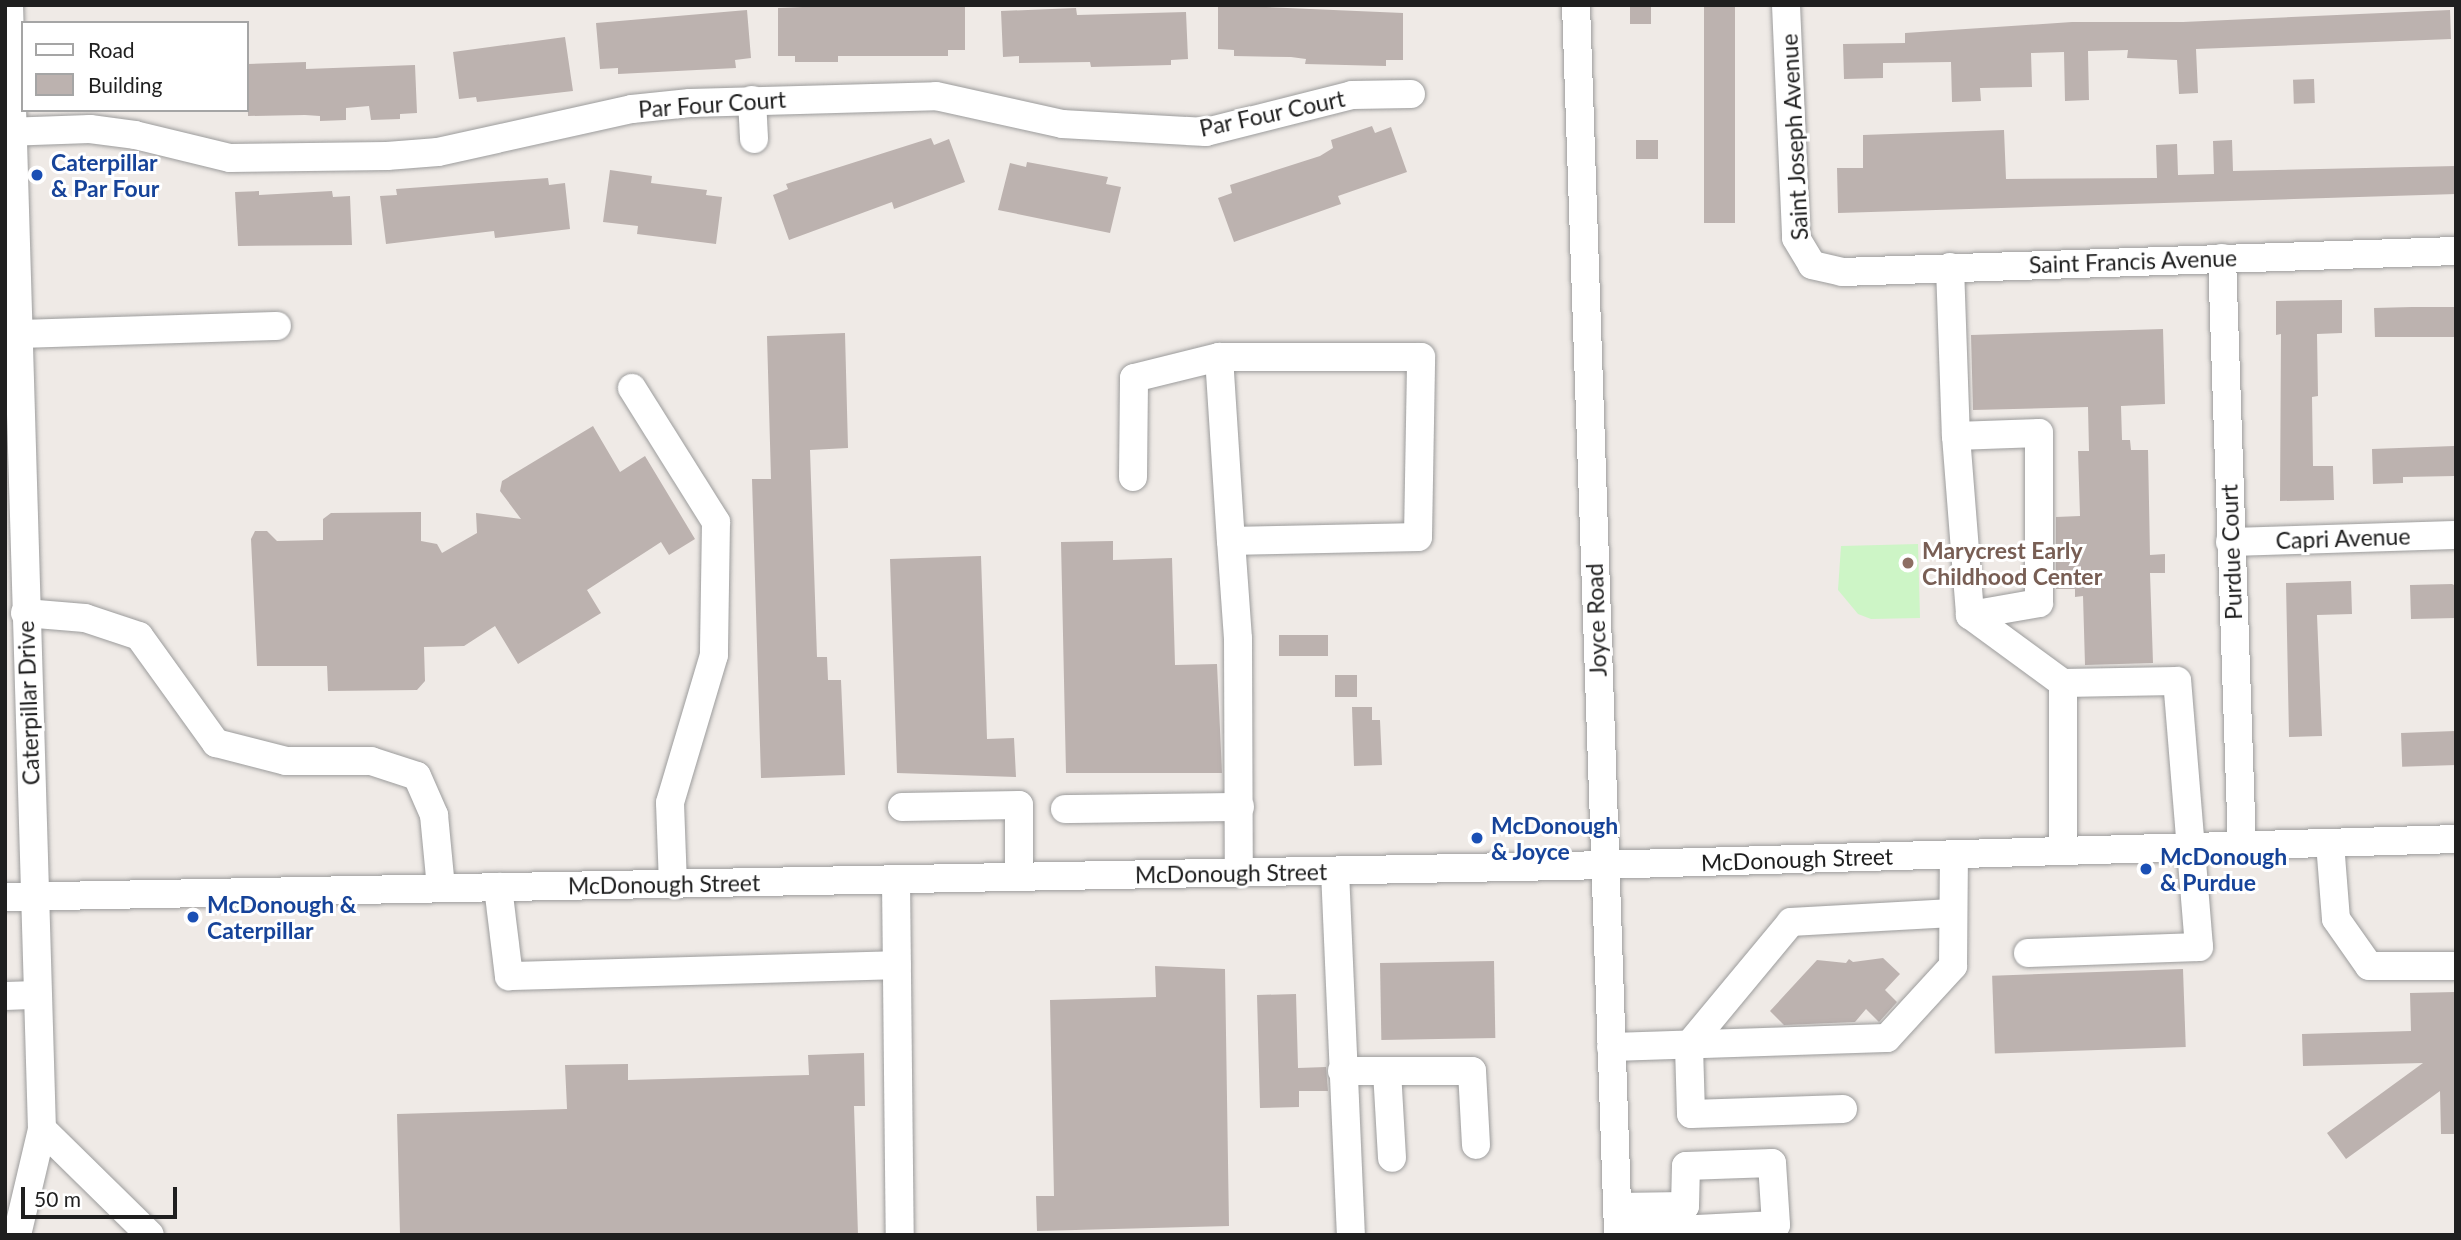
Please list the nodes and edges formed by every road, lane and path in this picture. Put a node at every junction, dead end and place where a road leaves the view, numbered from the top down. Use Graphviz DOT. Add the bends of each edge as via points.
graph roads {
  1 [pos="9,5"];
  2 [pos="1576,5"];
  3 [pos="1786,5"];
  4 [pos="1411,94"];
  5 [pos="752,100"];
  6 [pos="9,132"];
  7 [pos="754,139"];
  8 [pos="2456,251"];
  9 [pos="2222,258"];
  10 [pos="1812,265"];
  11 [pos="1950,267"];
  12 [pos="277,326"];
  13 [pos="18,334"];
  14 [pos="1219,357"];
  15 [pos="632,388"];
  16 [pos="1956,436"];
  17 [pos="1133,477"];
  18 [pos="2456,535"];
  19 [pos="1231,541"];
  20 [pos="2230,542"];
  21 [pos="25,613"];
  22 [pos="1970,615"];
  23 [pos="2063,683"];
  24 [pos="902,807"];
  25 [pos="1240,807"];
  26 [pos="1065,809"];
  27 [pos="2456,839"];
  28 [pos="2330,843"];
  29 [pos="2242,845"];
  30 [pos="2189,847"];
  31 [pos="2063,851"];
  32 [pos="1954,854"];
  33 [pos="1605,865"];
  34 [pos="1335,871"];
  35 [pos="1239,873"];
  36 [pos="1019,877"];
  37 [pos="896,880"];
  38 [pos="673,884"];
  39 [pos="498,887"];
  40 [pos="441,888"];
  41 [pos="33,896"];
  42 [pos="5,897"];
  43 [pos="1952,913"];
  44 [pos="2028,953"];
  45 [pos="897,965"];
  46 [pos="2456,966"];
  47 [pos="37,995"];
  48 [pos="5,996"];
  49 [pos="1689,1045"];
  50 [pos="1611,1048"];
  51 [pos="1342,1071"];
  52 [pos="1387,1071"];
  53 [pos="1843,1109"];
  54 [pos="42,1129"];
  55 [pos="1476,1145"];
  56 [pos="1392,1158"];
  57 [pos="1686,1218"];
  58 [pos="1618,1225"];
  59 [pos="18,1235"];
  60 [pos="150,1235"];
  61 [pos="900,1235"];
  62 [pos="1351,1235"];
  1 -- 6 [label="street, Caterpillar Drive"];
  2 -- 33 [label="street, Joyce Road"];
  3 -- 10 [label="street, Saint Joseph Avenue" via="1796,238"];
  4 -- 5 [label="street, Par Four Court" via="1352,95 1206,132 1062,124 936,96"];
  5 -- 6 [label="street, Par Four Court" via="632,109 495,141 387,156 230,158 90,129"];
  5 -- 7 [label="street"];
  6 -- 13 [label="street, Caterpillar Drive"];
  8 -- 9 [label="street, Saint Francis Avenue"];
  9 -- 11 [label="street, Saint Francis Avenue"];
  9 -- 20 [label="street, Purdue Court"];
  10 -- 11 [label="street, Saint Francis Avenue" via="1842,272"];
  11 -- 16 [label="street"];
  12 -- 13 [label="street"];
  13 -- 21 [label="street, Caterpillar Drive"];
  14 -- 17 [label="street" via="1134,378"];
  14 -- 19 [label="street"];
  14 -- 19 [label="street" via="1420,357 1418,537"];
  15 -- 38 [label="street" via="716,522 714,655 670,803"];
  16 -- 22 [label="street"];
  16 -- 22 [label="street" via="2039,433 2039,603"];
  18 -- 20 [label="street, Capri Avenue"];
  19 -- 25 [label="street" via="1238,639"];
  20 -- 29 [label="street, Purdue Court"];
  21 -- 40 [label="street" via="85,618 139,636 216,743 286,761 371,761 417,776 434,815"];
  21 -- 41 [label="street, Caterpillar Drive"];
  22 -- 23 [label="street"];
  23 -- 30 [label="street" via="2177,681"];
  23 -- 31 [label="street"];
  24 -- 36 [label="street" via="1019,805"];
  25 -- 26 [label="street"];
  25 -- 35 [label="street"];
  27 -- 28 [label="street, McDonough Street"];
  28 -- 29 [label="street, McDonough Street"];
  28 -- 46 [label="street" via="2336,919 2370,966"];
  29 -- 30 [label="street, McDonough Street"];
  30 -- 31 [label="street, McDonough Street"];
  30 -- 44 [label="street" via="2195,868 2199,947"];
  31 -- 32 [label="street, McDonough Street"];
  32 -- 33 [label="street, McDonough Street"];
  32 -- 43 [label="street"];
  33 -- 34 [label="street, McDonough Street"];
  33 -- 50 [label="street, Joyce Road"];
  34 -- 35 [label="street, McDonough Street"];
  34 -- 51 [label="street"];
  35 -- 36 [label="street, McDonough Street"];
  36 -- 37 [label="street, McDonough Street"];
  37 -- 38 [label="street, McDonough Street"];
  37 -- 45 [label="street"];
  38 -- 39 [label="street, McDonough Street"];
  39 -- 40 [label="street, McDonough Street"];
  39 -- 45 [label="street" via="509,976"];
  40 -- 41 [label="street, McDonough Street"];
  41 -- 42 [label="street, McDonough Street"];
  41 -- 47 [label="street, Caterpillar Drive"];
  43 -- 49 [label="street" via="1791,922"];
  43 -- 49 [label="street" via="1953,966 1887,1038"];
  45 -- 61 [label="street"];
  47 -- 48 [label="street"];
  47 -- 54 [label="street, Caterpillar Drive"];
  49 -- 50 [label="street"];
  49 -- 53 [label="street" via="1691,1114"];
  50 -- 58 [label="street, Joyce Road"];
  51 -- 52 [label="street"];
  51 -- 62 [label="street"];
  52 -- 55 [label="street" via="1472,1071"];
  52 -- 56 [label="street"];
  54 -- 59 [label="street, Caterpillar Drive"];
  54 -- 60 [label="street"];
  57 -- 58 [label="street"];
}
